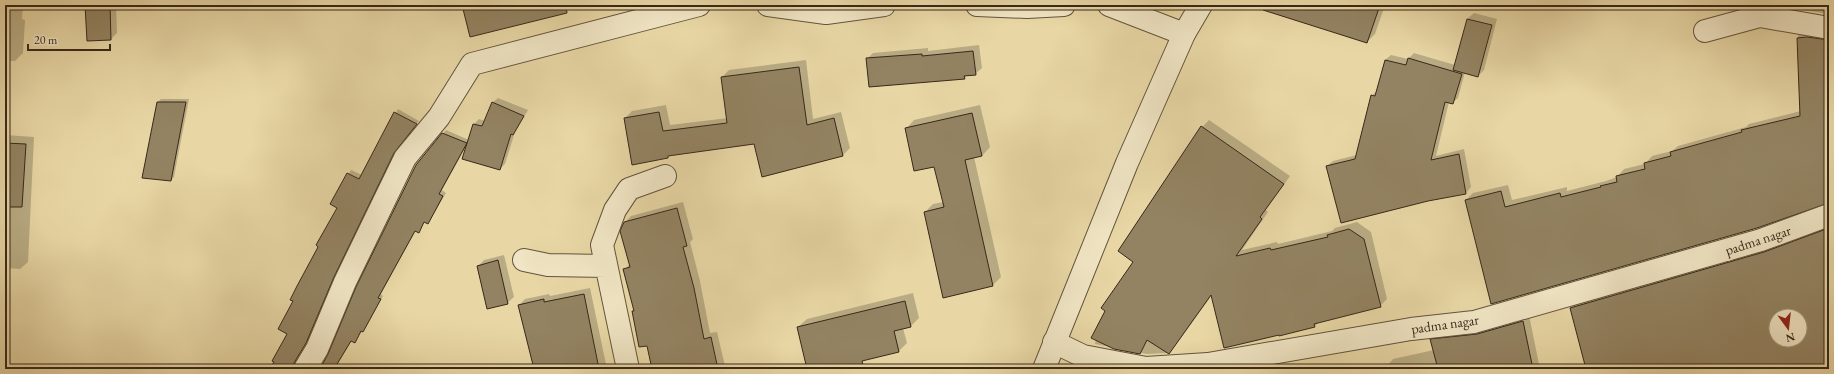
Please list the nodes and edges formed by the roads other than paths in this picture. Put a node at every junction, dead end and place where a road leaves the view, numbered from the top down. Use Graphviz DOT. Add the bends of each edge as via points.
graph roads {
  1 [pos="700,5"];
  2 [pos="768,5"];
  3 [pos="884,5"];
  4 [pos="978,5"];
  5 [pos="1064,5"];
  6 [pos="1109,5"];
  7 [pos="1201,5"];
  8 [pos="1829,28"];
  9 [pos="1705,31"];
  10 [pos="1184,34"];
  11 [pos="665,176"];
  12 [pos="1829,215"];
  13 [pos="524,260"];
  14 [pos="606,266"];
  15 [pos="1054,342"];
  16 [pos="305,369"];
  17 [pos="628,369"];
  18 [pos="1044,369"];
  1 -- 16 [label="street" via="472,64 439,117 405,158 345,282 317,349"];
  2 -- 3 [label="street" via="826,13"];
  4 -- 5 [label="street"];
  6 -- 10 [label="street"];
  7 -- 10 [label="street"];
  8 -- 9 [label="street" via="1760,16"];
  10 -- 15 [label="street" via="1127,162"];
  11 -- 14 [label="street" via="629,189 615,210 602,245"];
  12 -- 15 [label="street, padma nagar" via="1762,240 1474,322 1411,329 1208,364 1146,368 1083,356"];
  13 -- 14 [label="street" via="548,265"];
  14 -- 17 [label="street"];
  15 -- 18 [label="street"];
}
